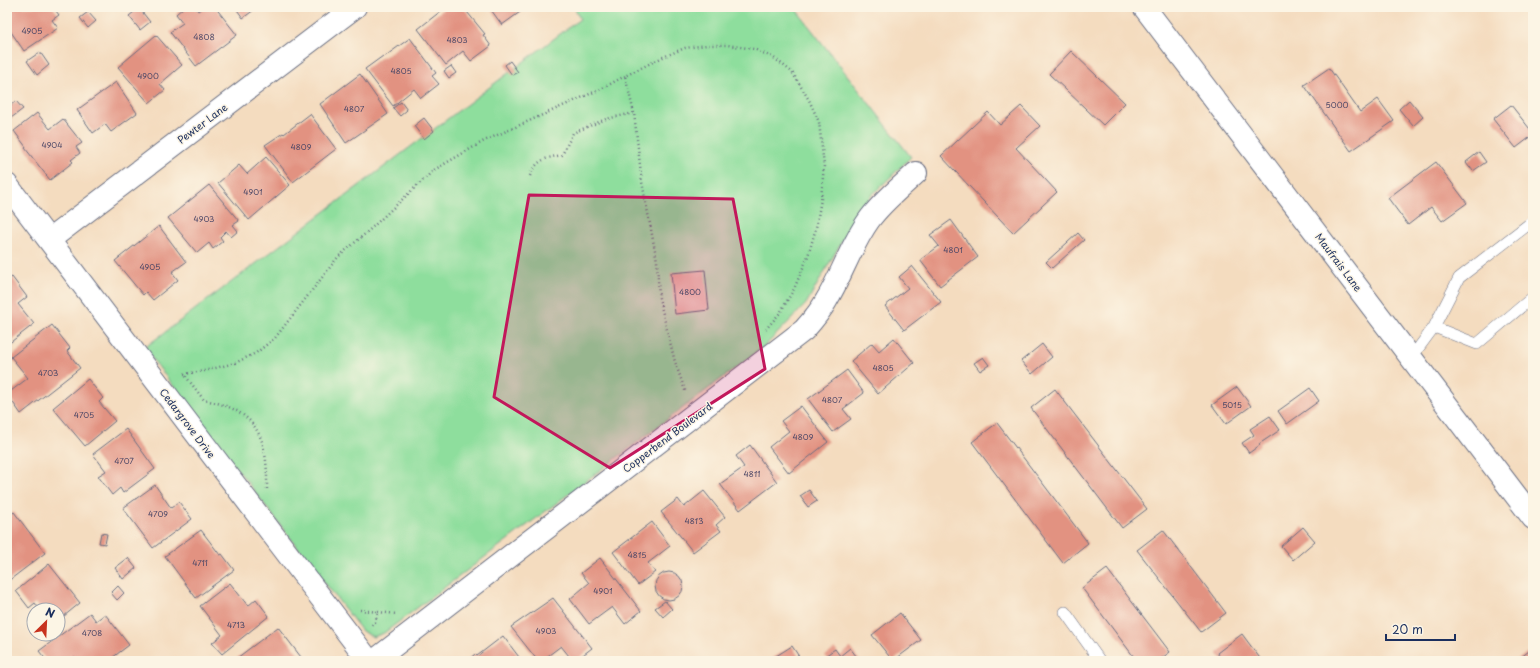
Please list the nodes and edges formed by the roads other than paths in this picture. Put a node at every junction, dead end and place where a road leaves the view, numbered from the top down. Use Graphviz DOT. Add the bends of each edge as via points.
graph roads {
  1 [pos="355,7"];
  2 [pos="1144,7"];
  3 [pos="916,173"];
  4 [pos="7,185"];
  5 [pos="1533,221"];
  6 [pos="49,240"];
  7 [pos="1533,297"];
  8 [pos="1434,327"];
  9 [pos="1411,358"];
  10 [pos="1533,518"];
  11 [pos="1065,612"];
  12 [pos="369,661"];
  13 [pos="374,661"];
  14 [pos="1100,661"];
  1 -- 6 [label="street, Pewter Lane"];
  2 -- 9 [label="street, Maufrais Lane"];
  3 -- 13 [label="street, Copperbend Boulevard" via="869,220 827,301 804,330"];
  4 -- 6 [label="street, Cedargrove Drive"];
  5 -- 8 [label="lane" via="1459,278"];
  6 -- 12 [label="street, Cedargrove Drive"];
  7 -- 8 [label="lane" via="1477,344"];
  8 -- 9 [label="lane"];
  9 -- 10 [label="street, Maufrais Lane"];
  11 -- 14 [label="lane"];
}
